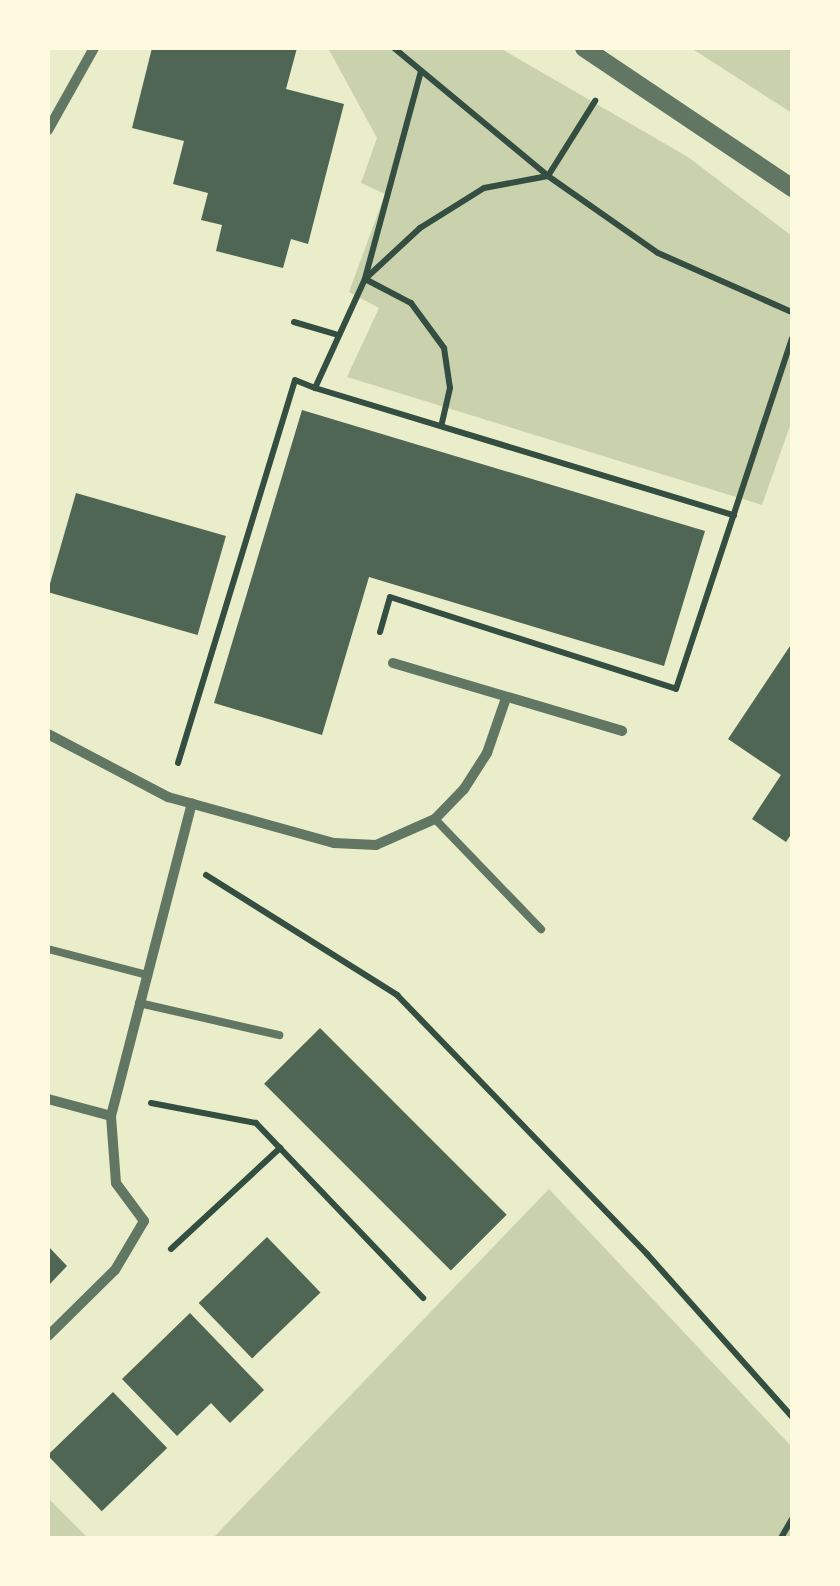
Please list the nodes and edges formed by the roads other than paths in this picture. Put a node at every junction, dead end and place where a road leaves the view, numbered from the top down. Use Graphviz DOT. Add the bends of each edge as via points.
graph roads {
  1 [pos="94,48"];
  2 [pos="584,48"];
  3 [pos="48,130"];
  4 [pos="792,188"];
  5 [pos="392,662"];
  6 [pos="506,698"];
  7 [pos="622,731"];
  8 [pos="48,734"];
  9 [pos="192,803"];
  10 [pos="435,818"];
  11 [pos="541,929"];
  12 [pos="48,949"];
  13 [pos="147,975"];
  14 [pos="139,1003"];
  15 [pos="280,1035"];
  16 [pos="48,1100"];
  17 [pos="111,1116"];
  18 [pos="48,1336"];
  1 -- 3 [label="street"];
  2 -- 4 [label="street"];
  5 -- 6 [label="street"];
  6 -- 7 [label="street"];
  6 -- 10 [label="street" via="487,753"];
  8 -- 9 [label="street"];
  9 -- 10 [label="street" via="334,843 376,846"];
  9 -- 13 [label="street"];
  10 -- 11 [label="lane"];
  12 -- 13 [label="lane"];
  13 -- 14 [label="street"];
  14 -- 15 [label="lane"];
  14 -- 17 [label="street"];
  16 -- 17 [label="street"];
  17 -- 18 [label="street" via="116,1183 144,1221 138,1239"];
}
